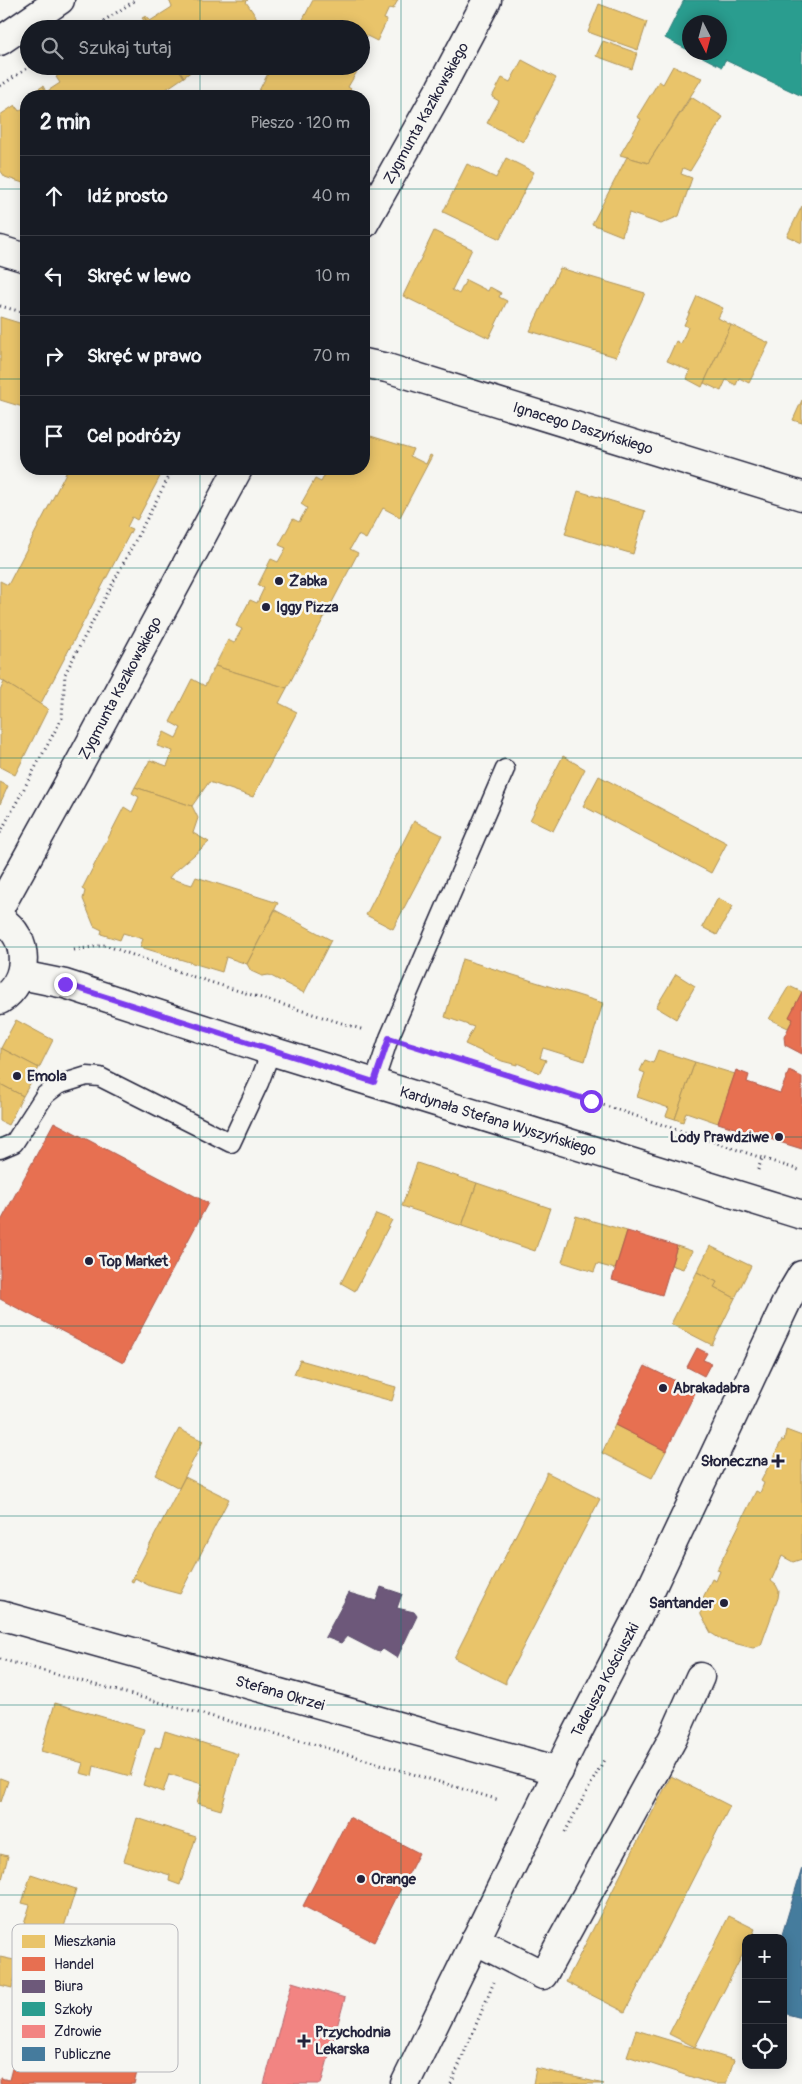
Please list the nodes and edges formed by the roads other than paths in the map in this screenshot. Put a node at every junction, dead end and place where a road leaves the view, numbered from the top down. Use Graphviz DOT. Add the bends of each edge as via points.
graph roads {
  1 [pos="60,0"];
  2 [pos="487,0"];
  3 [pos="31,20"];
  4 [pos="20,27"];
  5 [pos="0,41"];
  6 [pos="370,213"];
  7 [pos="0,250"];
  8 [pos="20,256"];
  9 [pos="370,364"];
  10 [pos="235,475"];
  11 [pos="802,496"];
  12 [pos="506,770"];
  13 [pos="0,907"];
  14 [pos="0,919"];
  15 [pos="21,975"];
  16 [pos="0,1000"];
  17 [pos="271,1051"];
  18 [pos="374,1082"];
  19 [pos="0,1149"];
  20 [pos="802,1214"];
  21 [pos="802,1274"];
  22 [pos="0,1615"];
  23 [pos="700,1677"];
  24 [pos="559,1771"];
  25 [pos="475,1940"];
  26 [pos="405,2084"];
  1 -- 3 [label="street"];
  2 -- 6 [label="street, Zygmunta Kazikowskiego"];
  4 -- 5 [label="street"];
  7 -- 8 [label="street"];
  9 -- 11 [label="street, Ignacego Daszyńskiego"];
  10 -- 13 [label="street, Zygmunta Kazikowskiego"];
  12 -- 18 [label="lane" via="389,1038"];
  14 -- 15 [label="street" via="17,935 24,964"];
  15 -- 16 [label="street" via="13,990"];
  15 -- 17 [label="street, Kardynała Stefana Wyszyńskiego" via="65,984"];
  17 -- 18 [label="street, Kardynała Stefana Wyszyńskiego"];
  17 -- 19 [label="lane" via="231,1143 100,1077 87,1076 58,1085 45,1095 14,1143"];
  18 -- 20 [label="street, Kardynała Stefana Wyszyńskiego"];
  21 -- 24 [label="street, Tadeusza Kościuszki" via="641,1610"];
  22 -- 24 [label="street, Stefana Okrzei"];
  23 -- 25 [label="street" via="674,1738 543,1975"];
  24 -- 25 [label="street, Tadeusza Kościuszki"];
  25 -- 26 [label="street, Tadeusza Kościuszki"];
}
